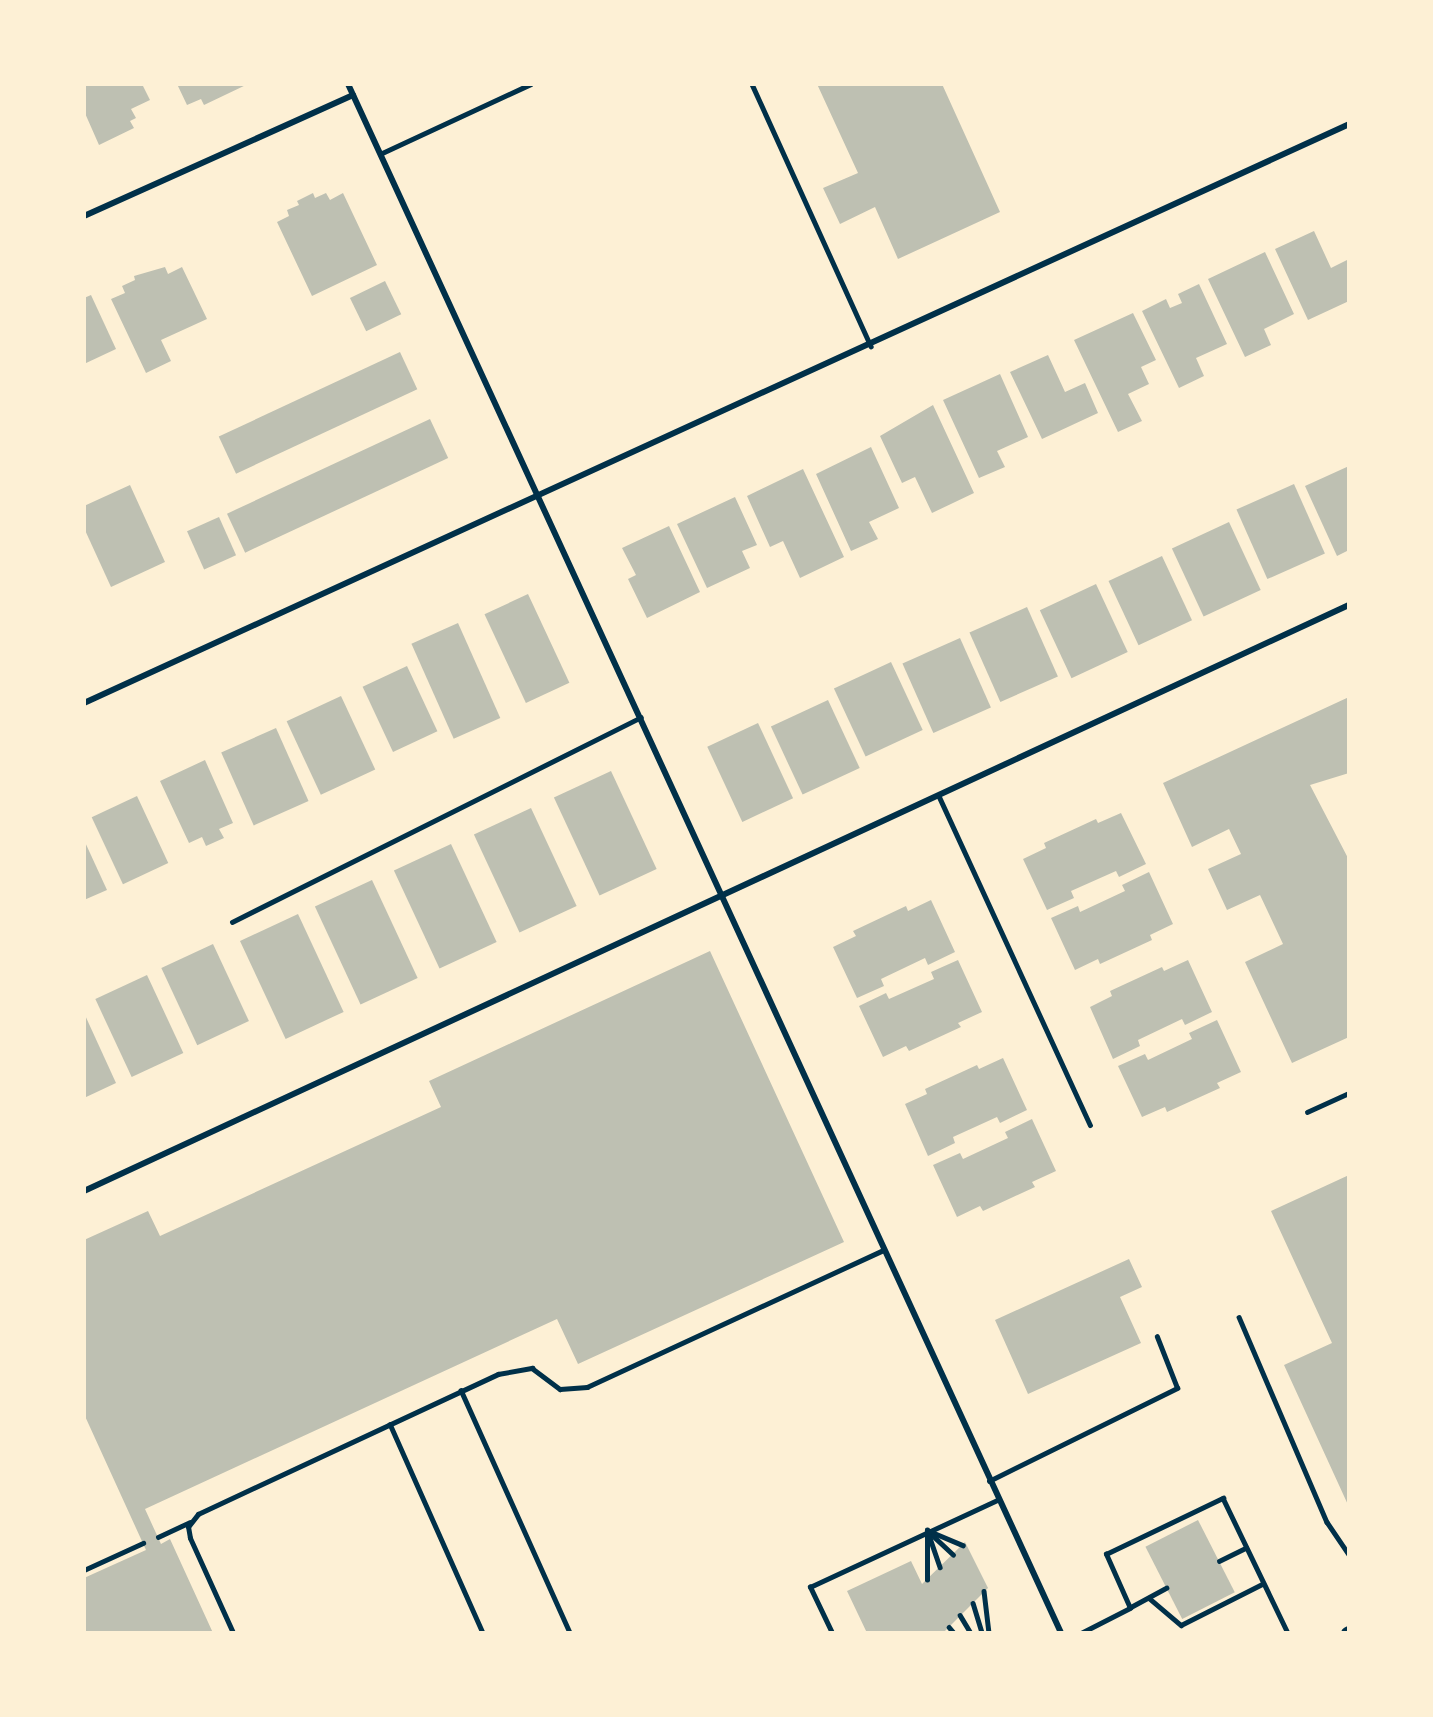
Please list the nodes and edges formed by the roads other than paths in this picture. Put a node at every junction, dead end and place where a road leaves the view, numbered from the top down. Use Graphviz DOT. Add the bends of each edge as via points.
graph roads {
  1 [pos="348,84"];
  2 [pos="531,84"];
  3 [pos="752,84"];
  4 [pos="353,95"];
  5 [pos="1349,124"];
  6 [pos="380,154"];
  7 [pos="84,216"];
  8 [pos="871,346"];
  9 [pos="540,498"];
  10 [pos="1349,605"];
  11 [pos="84,704"];
  12 [pos="640,717"];
  13 [pos="939,796"];
  14 [pos="723,897"];
  15 [pos="232,922"];
  16 [pos="1349,1093"];
  17 [pos="1307,1112"];
  18 [pos="1090,1125"];
  19 [pos="84,1191"];
  20 [pos="884,1250"];
  21 [pos="1239,1317"];
  22 [pos="1157,1337"];
  23 [pos="461,1390"];
  24 [pos="390,1424"];
  25 [pos="989,1481"];
  26 [pos="997,1500"];
  27 [pos="190,1522"];
  28 [pos="927,1530"];
  29 [pos="158,1537"];
  30 [pos="143,1543"];
  31 [pos="963,1545"];
  32 [pos="1246,1548"];
  33 [pos="953,1554"];
  34 [pos="1349,1555"];
  35 [pos="1219,1561"];
  36 [pos="940,1567"];
  37 [pos="84,1570"];
  38 [pos="927,1580"];
  39 [pos="1262,1584"];
  40 [pos="1167,1588"];
  41 [pos="984,1592"];
  42 [pos="1149,1598"];
  43 [pos="973,1603"];
  44 [pos="1130,1608"];
  45 [pos="960,1615"];
  46 [pos="949,1627"];
  47 [pos="233,1633"];
  48 [pos="483,1633"];
  49 [pos="570,1633"];
  50 [pos="832,1633"];
  51 [pos="954,1633"];
  52 [pos="971,1633"];
  53 [pos="982,1633"];
  54 [pos="989,1633"];
  55 [pos="1061,1633"];
  56 [pos="1082,1633"];
  57 [pos="1288,1633"];
  1 -- 4 [label="street"];
  2 -- 6 [label="lane"];
  3 -- 8 [label="lane"];
  4 -- 6 [label="street"];
  4 -- 7 [label="street"];
  5 -- 8 [label="street"];
  6 -- 9 [label="street"];
  8 -- 9 [label="street"];
  9 -- 11 [label="street"];
  9 -- 12 [label="street"];
  10 -- 13 [label="street"];
  12 -- 14 [label="street"];
  12 -- 15 [label="lane"];
  13 -- 14 [label="street"];
  13 -- 18 [label="lane"];
  14 -- 19 [label="street"];
  14 -- 20 [label="street"];
  16 -- 17 [label="lane"];
  20 -- 23 [label="lane" via="587,1387 560,1389 532,1368 518,1368"];
  20 -- 25 [label="street"];
  21 -- 34 [label="lane" via="1327,1522"];
  22 -- 25 [label="lane" via="1178,1388"];
  23 -- 24 [label="lane"];
  23 -- 49 [label="lane"];
  24 -- 27 [label="lane" via="198,1514"];
  24 -- 48 [label="lane"];
  25 -- 26 [label="street"];
  26 -- 28 [label="lane"];
  26 -- 55 [label="street"];
  27 -- 29 [label="lane"];
  27 -- 47 [label="lane" via="190,1538"];
  28 -- 31 [label="lane"];
  28 -- 33 [label="lane"];
  28 -- 36 [label="lane"];
  28 -- 38 [label="lane"];
  28 -- 50 [label="lane" via="810,1587"];
  30 -- 37 [label="lane"];
  32 -- 35 [label="lane"];
  32 -- 39 [label="lane"];
  32 -- 44 [label="lane" via="1223,1498 1106,1554"];
  39 -- 42 [label="lane" via="1181,1625"];
  39 -- 57 [label="lane"];
  40 -- 42 [label="lane"];
  41 -- 54 [label="lane"];
  42 -- 44 [label="lane"];
  43 -- 53 [label="lane"];
  44 -- 56 [label="lane"];
  45 -- 52 [label="lane"];
  46 -- 51 [label="lane"];
}
